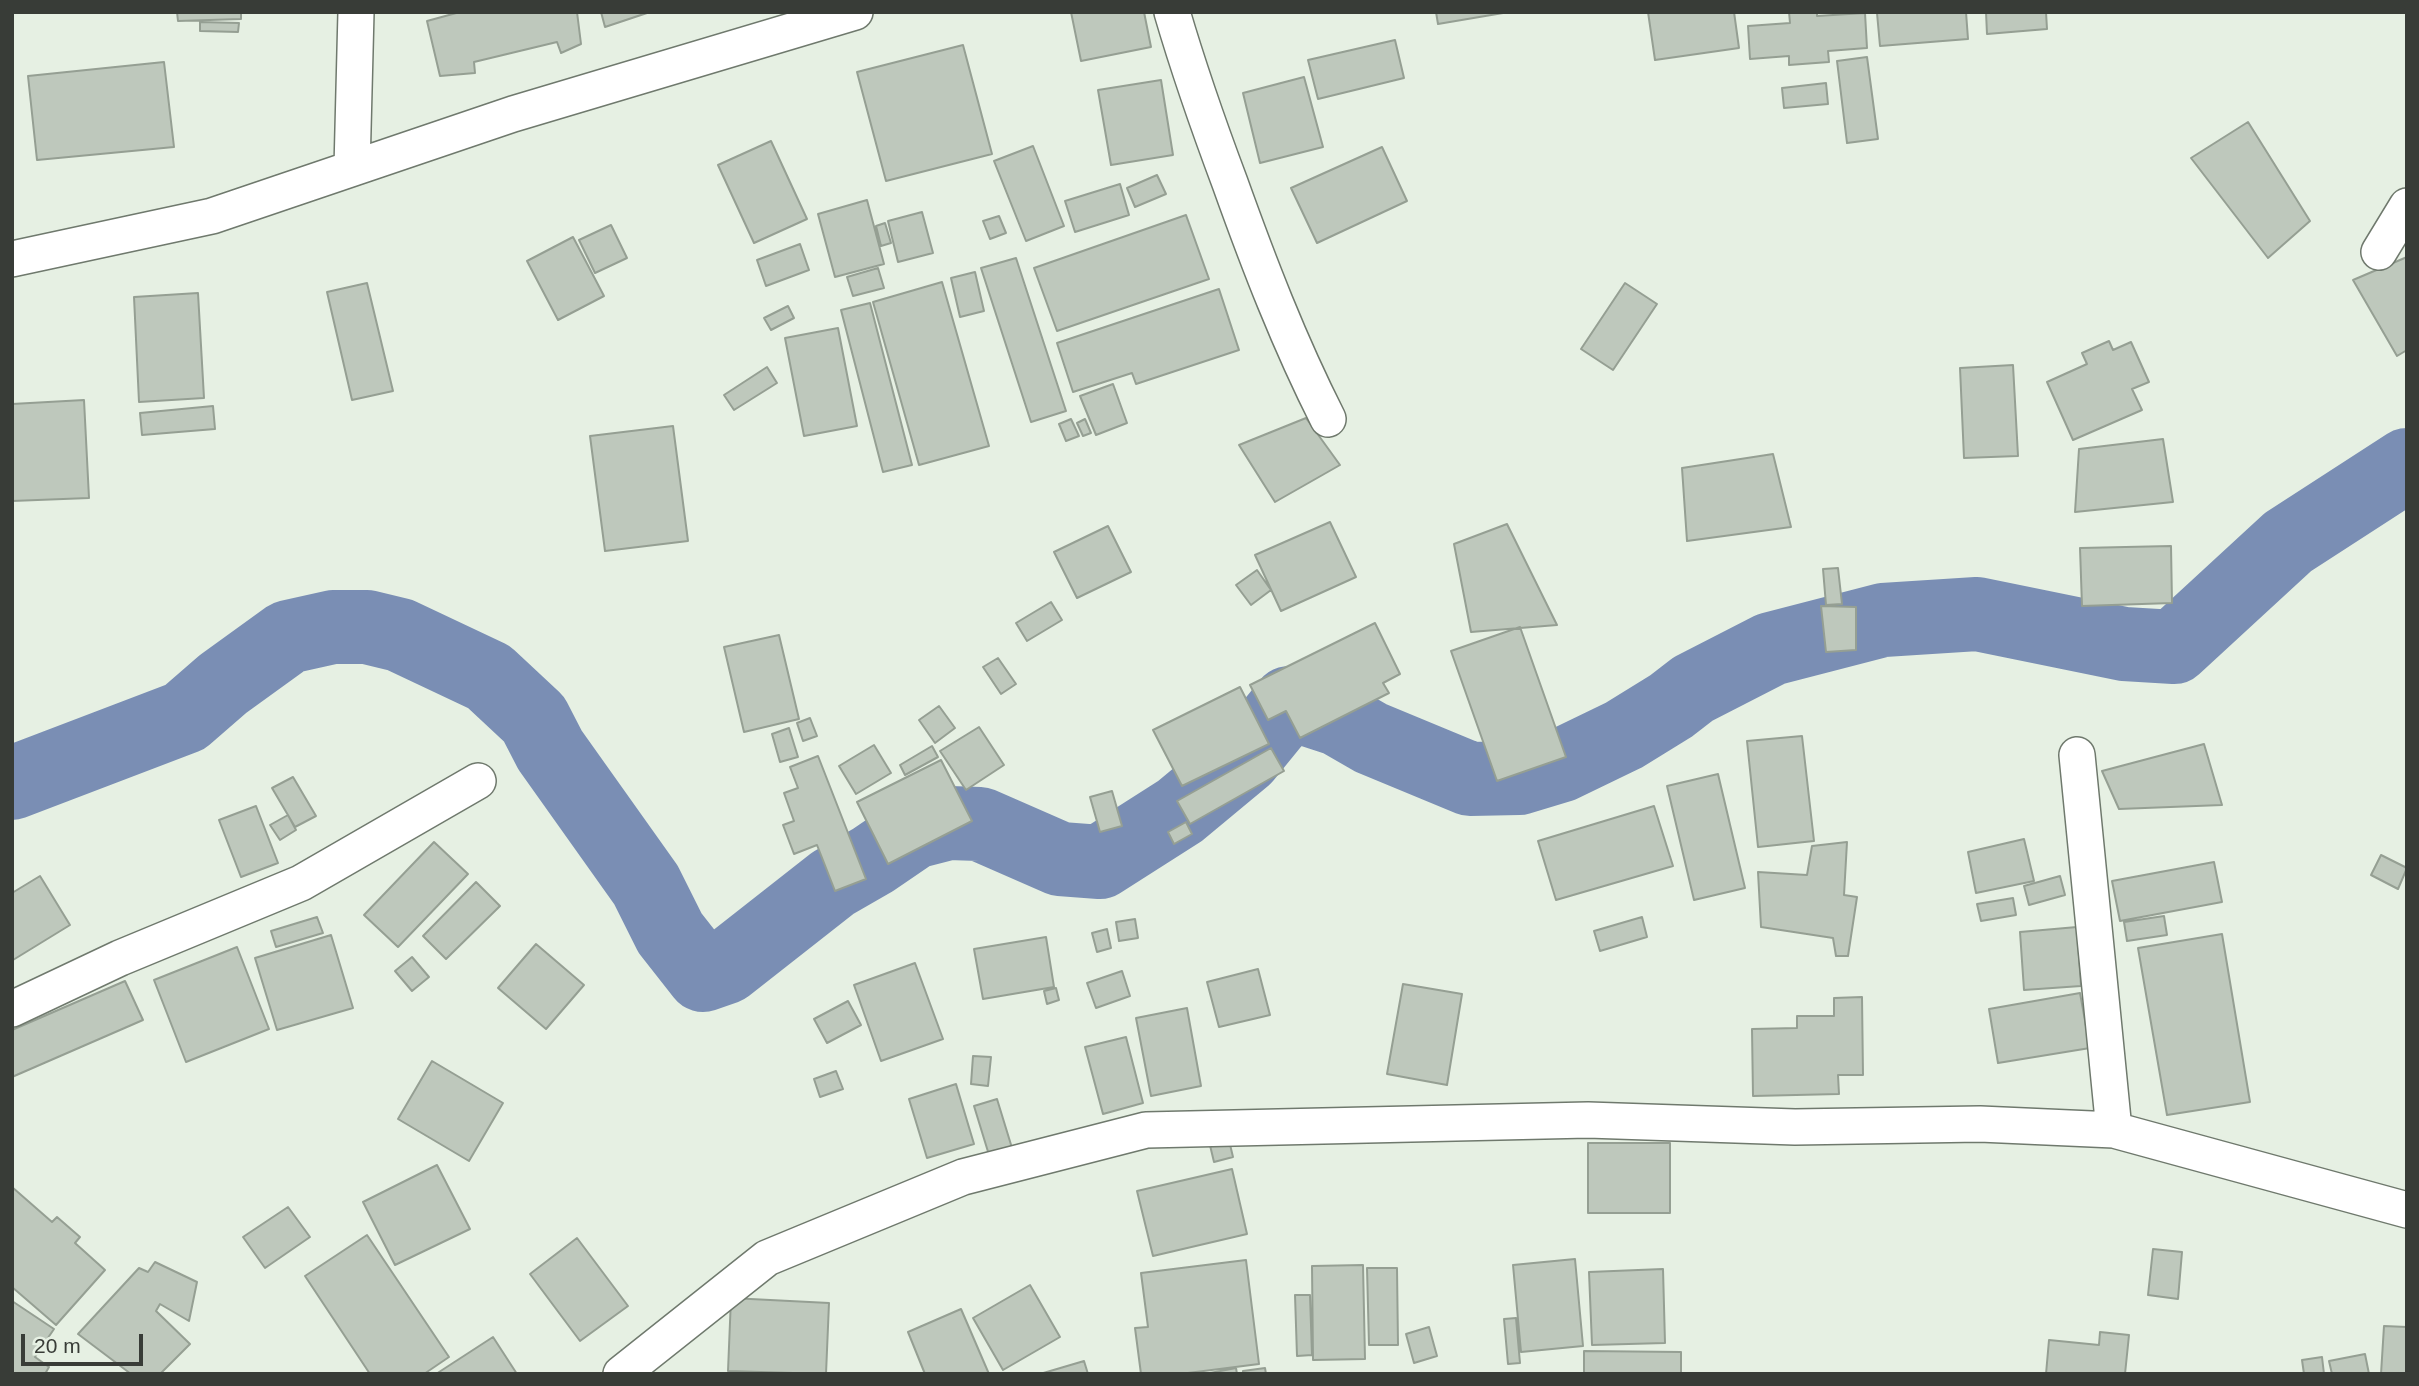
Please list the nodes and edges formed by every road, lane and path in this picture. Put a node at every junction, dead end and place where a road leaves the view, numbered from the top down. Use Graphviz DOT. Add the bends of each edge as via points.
graph roads {
  1 [pos="356,12"];
  2 [pos="855,12"];
  3 [pos="1171,12"];
  4 [pos="352,169"];
  5 [pos="2407,206"];
  6 [pos="2379,252"];
  7 [pos="12,259"];
  8 [pos="1328,419"];
  9 [pos="2077,755"];
  10 [pos="478,781"];
  11 [pos="12,1009"];
  12 [pos="2114,1130"];
  13 [pos="2407,1210"];
  14 [pos="621,1374"];
  1 -- 4 [label="street"];
  2 -- 4 [label="street" via="513,114"];
  3 -- 8 [label="street" via="1273,301"];
  4 -- 7 [label="street" via="212,216"];
  5 -- 6 [label="street"];
  9 -- 12 [label="street"];
  10 -- 11 [label="street" via="301,883 120,958"];
  12 -- 13 [label="street"];
  12 -- 14 [label="street" via="1588,1120 1146,1130 963,1177 767,1258"];
}
